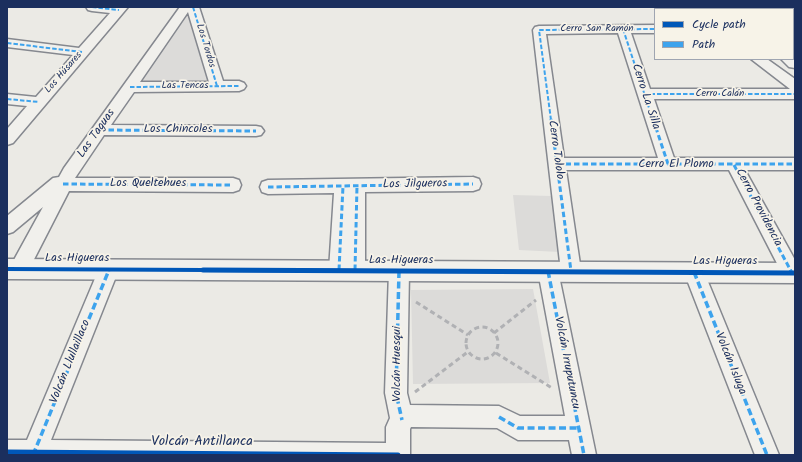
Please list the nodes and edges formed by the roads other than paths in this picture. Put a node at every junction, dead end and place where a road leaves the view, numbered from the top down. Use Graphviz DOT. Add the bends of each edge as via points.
graph roads {
  1 [pos="92,7"];
  2 [pos="186,7"];
  3 [pos="193,7"];
  4 [pos="120,8"];
  5 [pos="623,29"];
  6 [pos="654,29"];
  7 [pos="538,30"];
  8 [pos="7,43"];
  9 [pos="82,52"];
  10 [pos="759,60"];
  11 [pos="130,86"];
  12 [pos="217,86"];
  13 [pos="239,86"];
  14 [pos="795,86"];
  15 [pos="644,94"];
  16 [pos="795,94"];
  17 [pos="7,99"];
  18 [pos="39,102"];
  19 [pos="100,130"];
  20 [pos="256,131"];
  21 [pos="7,139"];
  22 [pos="557,164"];
  23 [pos="668,164"];
  24 [pos="795,164"];
  25 [pos="734,165"];
  26 [pos="67,178"];
  27 [pos="473,184"];
  28 [pos="233,185"];
  29 [pos="350,186"];
  30 [pos="268,187"];
  31 [pos="7,227"];
  32 [pos="13,269"];
  33 [pos="108,269"];
  34 [pos="347,270"];
  35 [pos="399,271"];
  36 [pos="571,271"];
  37 [pos="694,272"];
  38 [pos="794,273"];
  39 [pos="550,282"];
  40 [pos="402,420"];
  41 [pos="579,428"];
  42 [pos="7,452"];
  43 [pos="34,454"];
  44 [pos="210,454"];
  45 [pos="398,455"];
  46 [pos="584,455"];
  47 [pos="767,455"];
  1 -- 4 [label="street"];
  2 -- 11 [label="street, Las Taguas"];
  3 -- 12 [label="street, Los Tordos"];
  4 -- 9 [label="street, Los Húsares"];
  5 -- 6 [label="street, Cerro San Ramón"];
  5 -- 7 [label="street, Cerro San Ramón"];
  5 -- 15 [label="street, Cerro La Silla"];
  7 -- 22 [label="street, Cerro Tololo"];
  8 -- 9 [label="street"];
  9 -- 18 [label="street, Los Húsares"];
  10 -- 14 [label="street"];
  11 -- 12 [label="street, Las Tencas"];
  11 -- 19 [label="street, Las Taguas"];
  12 -- 13 [label="street, Las Tencas"];
  15 -- 16 [label="street, Cerro Calán"];
  15 -- 23 [label="street, Cerro La Silla"];
  17 -- 18 [label="street"];
  18 -- 21 [label="street, Los Húsares"];
  19 -- 20 [label="street, Los Chincoles"];
  19 -- 26 [label="street, Las Taguas"];
  22 -- 23 [label="street, Cerro El Plomo"];
  22 -- 36 [label="street, Cerro Tololo"];
  23 -- 25 [label="street, Cerro El Plomo"];
  24 -- 25 [label="street, Cerro El Plomo"];
  25 -- 38 [label="street, Cerro Providencia"];
  26 -- 28 [label="street, Los Queltehues"];
  26 -- 31 [label="street"];
  26 -- 32 [label="street, Las Taguas"];
  27 -- 29 [label="street, Los Jilgueros"];
  29 -- 30 [label="street, Los Jilgueros"];
  29 -- 34 [label="street"];
  32 -- 33 [label="street, Las Higueras"];
  33 -- 34 [label="street, Las Higueras"];
  33 -- 43 [label="street, Volcán Llullaillaco"];
  34 -- 35 [label="street, Las Higueras"];
  35 -- 39 [label="street, Las Higueras"];
  35 -- 40 [label="street, Volcán Huesqui" via="396,393"];
  36 -- 37 [label="street, Las Higueras"];
  36 -- 39 [label="street, Las Higueras"];
  37 -- 38 [label="street, Las Higueras"];
  37 -- 47 [label="street, Volcán Isluga"];
  39 -- 41 [label="street, Volcán Irruputuncu"];
  40 -- 41 [label="street" via="414,416 499,417 518,428"];
  40 -- 45 [label="street, Volcán Huesqui" via="398,427"];
  41 -- 46 [label="street, Volcán Irruputuncu"];
  42 -- 43 [label="street, Volcán Antillanca"];
  43 -- 44 [label="street, Volcán Antillanca"];
  44 -- 45 [label="street, Volcán Antillanca"];
}
